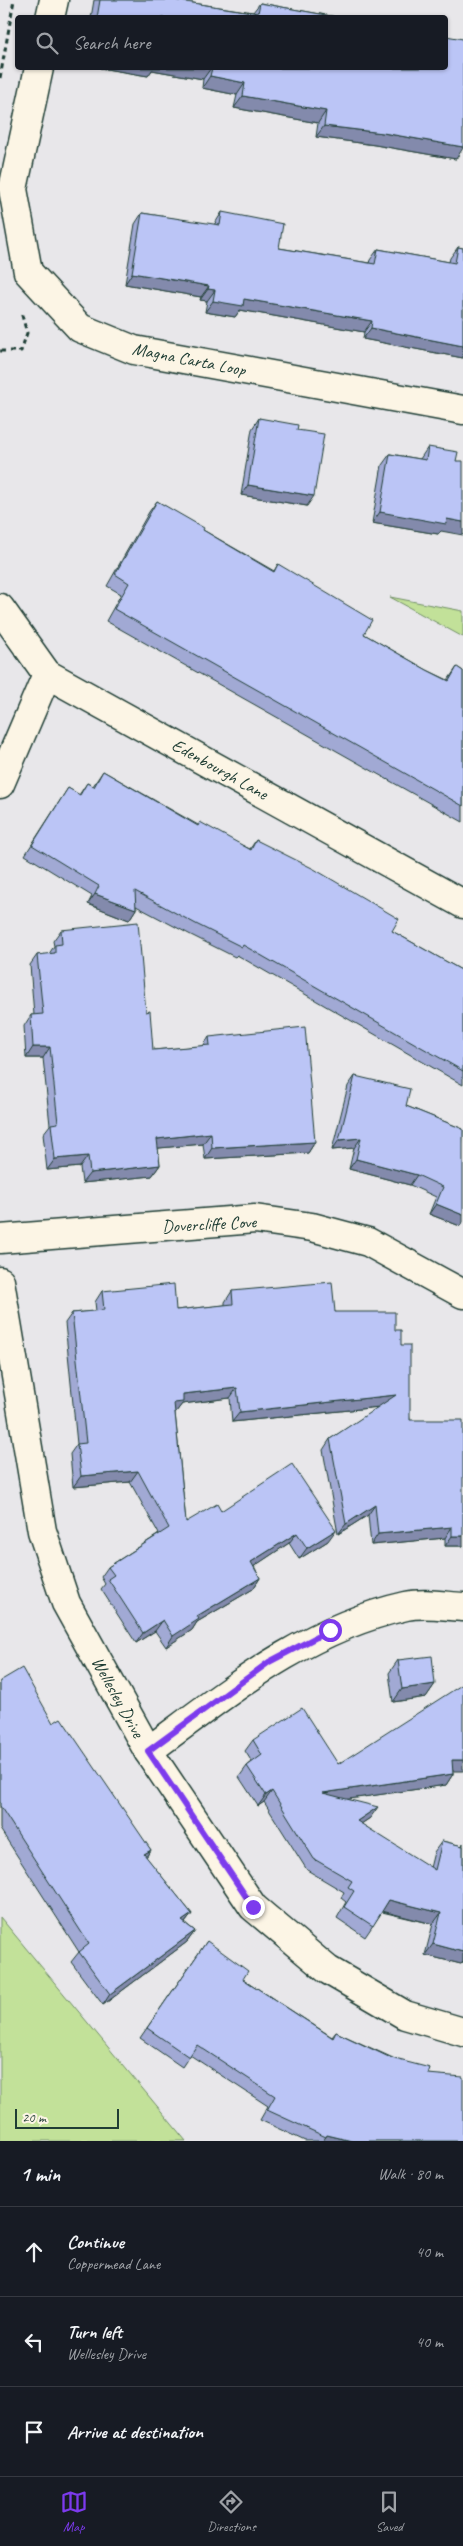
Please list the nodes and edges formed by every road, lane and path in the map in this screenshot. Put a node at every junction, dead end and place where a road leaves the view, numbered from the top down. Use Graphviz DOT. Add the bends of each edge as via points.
graph roads {
  1 [pos="14,0"];
  2 [pos="54,0"];
  3 [pos="51,15"];
  4 [pos="39,70"];
  5 [pos="0,78"];
  6 [pos="20,310"];
  7 [pos="0,351"];
  8 [pos="463,410"];
  9 [pos="0,608"];
  10 [pos="48,674"];
  11 [pos="0,784"];
  12 [pos="463,904"];
  13 [pos="0,1239"];
  14 [pos="0,1281"];
  15 [pos="463,1294"];
  16 [pos="463,1607"];
  17 [pos="148,1751"];
  18 [pos="463,2032"];
  1 -- 5 [label="path"];
  2 -- 3 [label="street"];
  4 -- 8 [label="street, Magna Carta Loop" via="13,189 28,272 80,328 134,350"];
  6 -- 7 [label="path" via="27,333 21,351"];
  9 -- 10 [label="street, Edenbourgh Lane"];
  10 -- 11 [label="street"];
  10 -- 12 [label="street, Edenbourgh Lane"];
  13 -- 15 [label="street, Dovercliffe Cove" via="255,1219 312,1227 368,1242"];
  14 -- 17 [label="street, Wellesley Drive" via="42,1531 66,1603"];
  16 -- 17 [label="street" via="407,1606 330,1630 269,1662"];
  17 -- 18 [label="street, Wellesley Drive" via="253,1907 328,1970 405,2015"];
}
